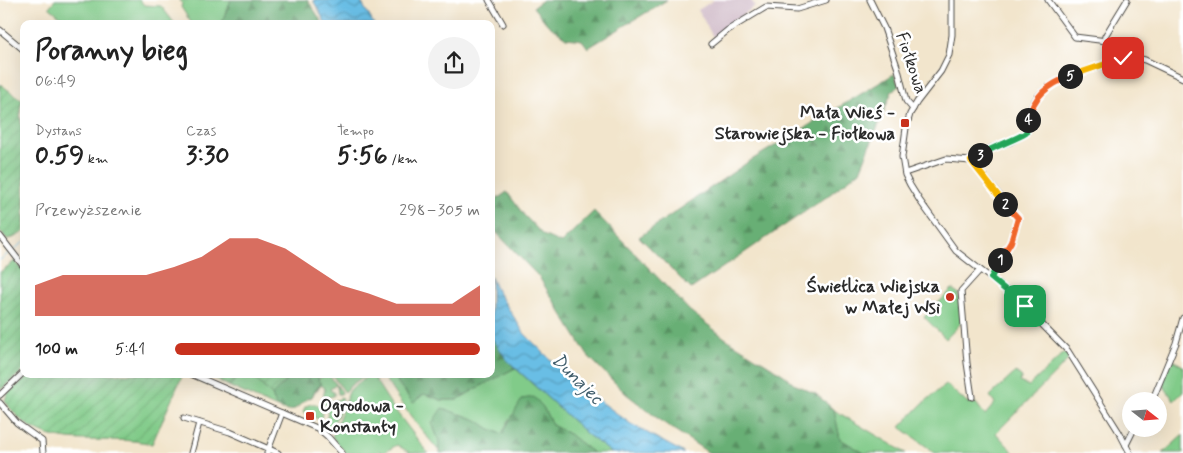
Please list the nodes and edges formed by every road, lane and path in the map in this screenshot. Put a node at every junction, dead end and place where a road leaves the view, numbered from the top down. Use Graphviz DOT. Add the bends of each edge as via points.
graph roads {
  1 [pos="489,0"];
  2 [pos="826,0"];
  3 [pos="870,0"];
  4 [pos="952,0"];
  5 [pos="1048,0"];
  6 [pos="1127,0"];
  7 [pos="503,24"];
  8 [pos="0,30"];
  9 [pos="1104,41"];
  10 [pos="711,44"];
  11 [pos="20,47"];
  12 [pos="1125,55"];
  13 [pos="1183,78"];
  14 [pos="913,109"];
  15 [pos="971,161"];
  16 [pos="905,173"];
  17 [pos="0,236"];
  18 [pos="4,245"];
  19 [pos="20,262"];
  20 [pos="980,270"];
  21 [pos="991,278"];
  22 [pos="1183,318"];
  23 [pos="20,376"];
  24 [pos="200,378"];
  25 [pos="1156,392"];
  26 [pos="0,395"];
  27 [pos="972,397"];
  28 [pos="0,403"];
  29 [pos="282,413"];
  30 [pos="184,418"];
  31 [pos="199,423"];
  32 [pos="1129,438"];
  33 [pos="1126,444"];
  34 [pos="268,451"];
  35 [pos="43,453"];
  36 [pos="191,453"];
  37 [pos="278,453"];
  38 [pos="342,453"];
  39 [pos="1130,453"];
  1 -- 7 [label="street"];
  2 -- 10 [label="street" via="797,9 766,6"];
  3 -- 14 [label="street, Fiołkowa" via="884,28 906,101"];
  4 -- 14 [label="street" via="949,55 942,71"];
  5 -- 9 [label="street" via="1075,37"];
  6 -- 9 [label="street"];
  8 -- 11 [label="street"];
  9 -- 12 [label="street"];
  12 -- 13 [label="street" via="1145,60"];
  12 -- 15 [label="street" via="1064,78 1047,89 1031,107 1026,133"];
  14 -- 16 [label="street" via="904,140 902,157"];
  15 -- 16 [label="street" via="946,159"];
  15 -- 21 [label="street" via="1018,218 1011,242"];
  16 -- 20 [label="street" via="956,251"];
  17 -- 18 [label="street"];
  18 -- 19 [label="street"];
  20 -- 21 [label="street"];
  20 -- 27 [label="street" via="961,291"];
  21 -- 33 [label="street" via="1025,306 1068,352"];
  22 -- 25 [label="street"];
  23 -- 26 [label="street"];
  24 -- 29 [label="street"];
  28 -- 35 [label="street" via="17,423 42,441"];
  29 -- 34 [label="street"];
  29 -- 38 [label="street" via="319,429"];
  30 -- 31 [label="street"];
  31 -- 34 [label="street" via="230,432"];
  31 -- 36 [label="street"];
  32 -- 33 [label="street"];
  33 -- 39 [label="street"];
  34 -- 37 [label="street"];
}
